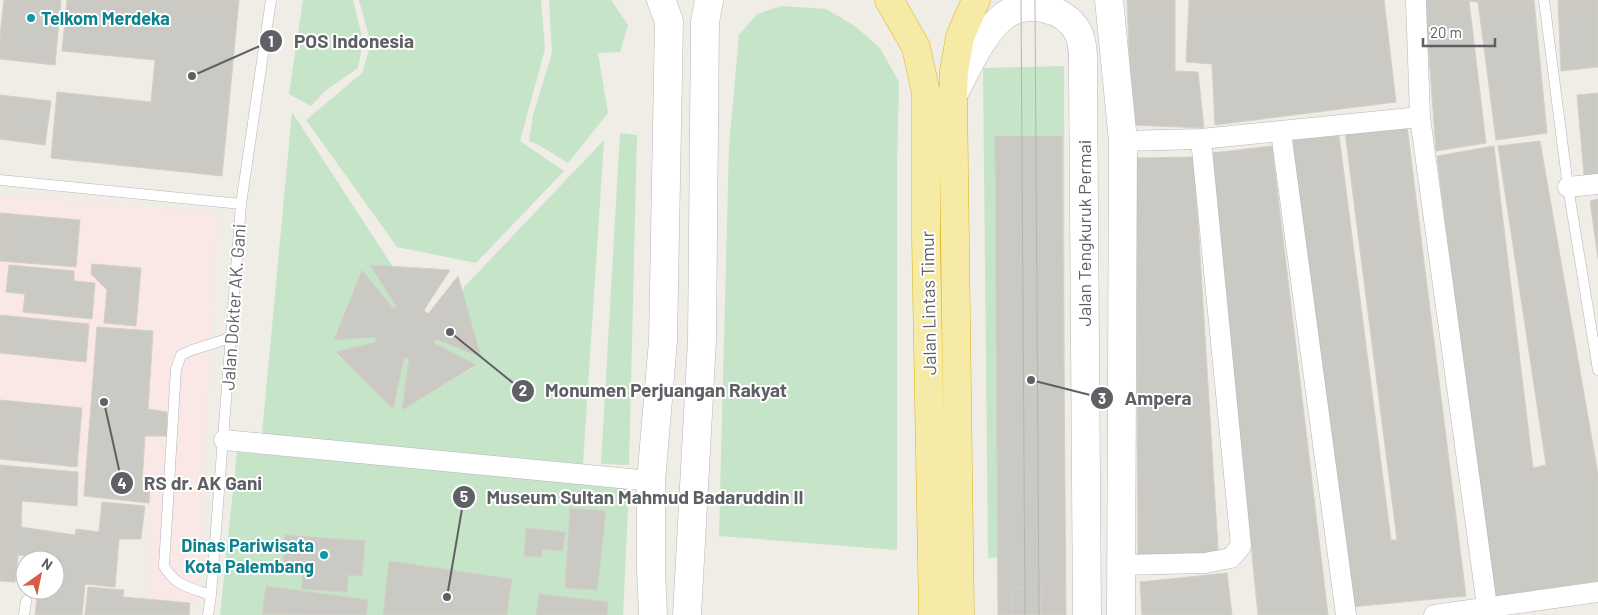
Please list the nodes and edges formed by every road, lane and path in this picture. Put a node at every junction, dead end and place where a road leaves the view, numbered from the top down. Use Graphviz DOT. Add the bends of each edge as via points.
graph roads {
  1 [pos="271,0"];
  2 [pos="661,0"];
  3 [pos="709,0"];
  4 [pos="889,0"];
  5 [pos="976,0"];
  6 [pos="1109,0"];
  7 [pos="1416,0"];
  8 [pos="1544,0"];
  9 [pos="1078,32"];
  10 [pos="1112,33"];
  11 [pos="953,95"];
  12 [pos="1420,117"];
  13 [pos="1281,132"];
  14 [pos="1201,139"];
  15 [pos="1123,141"];
  16 [pos="0,180"];
  17 [pos="1598,184"];
  18 [pos="1568,187"];
  19 [pos="241,204"];
  20 [pos="230,338"];
  21 [pos="702,340"];
  22 [pos="663,342"];
  23 [pos="1598,370"];
  24 [pos="224,440"];
  25 [pos="651,482"];
  26 [pos="1121,565"];
  27 [pos="651,569"];
  28 [pos="1598,592"];
  29 [pos="211,595"];
  30 [pos="26,601"];
  31 [pos="1487,606"];
  32 [pos="24,615"];
  33 [pos="208,615"];
  34 [pos="646,615"];
  35 [pos="654,615"];
  36 [pos="687,615"];
  37 [pos="933,615"];
  38 [pos="960,615"];
  39 [pos="1086,615"];
  40 [pos="1121,615"];
  41 [pos="1346,615"];
  42 [pos="1434,615"];
  1 -- 19 [label="lane, Jalan Dokter AK. Gani"];
  2 -- 22 [label="main road" via="669,21"];
  3 -- 21 [label="main road" via="705,22"];
  4 -- 37 [label="highway, Jalan Lintas Timur" via="916,47 926,93"];
  5 -- 11 [label="highway, Jalan Lintas Timur" via="960,37"];
  6 -- 10 [label="main road"];
  7 -- 12 [label="street"];
  8 -- 18 [label="lane"];
  9 -- 10 [label="main road"];
  9 -- 11 [label="main road" via="1057,12 1041,6 1015,8 1003,16 983,42"];
  9 -- 39 [label="main road, Jalan Tengkuruk Permai" via="1083,74"];
  10 -- 15 [label="main road"];
  11 -- 38 [label="highway, Jalan Lintas Timur"];
  12 -- 13 [label="street"];
  12 -- 31 [label="street"];
  13 -- 14 [label="street"];
  13 -- 41 [label="street"];
  14 -- 15 [label="street"];
  14 -- 26 [label="street" via="1241,546 1231,558 1205,563"];
  15 -- 26 [label="main road"];
  16 -- 19 [label="lane"];
  17 -- 18 [label="street"];
  18 -- 23 [label="lane"];
  19 -- 20 [label="lane, Jalan Dokter AK. Gani"];
  20 -- 24 [label="lane, Jalan Dokter AK. Gani"];
  20 -- 29 [label="lane" via="181,356 176,369 164,566 178,584"];
  21 -- 22 [label="main road"];
  21 -- 36 [label="main road"];
  22 -- 25 [label="main road"];
  24 -- 25 [label="street"];
  24 -- 29 [label="lane, Jalan Dokter AK. Gani"];
  25 -- 27 [label="main road"];
  26 -- 40 [label="main road"];
  27 -- 34 [label="lane"];
  27 -- 35 [label="main road"];
  28 -- 31 [label="street"];
  29 -- 33 [label="lane, Jalan Dokter AK. Gani"];
  30 -- 32 [label="lane"];
  31 -- 42 [label="street"];
}
